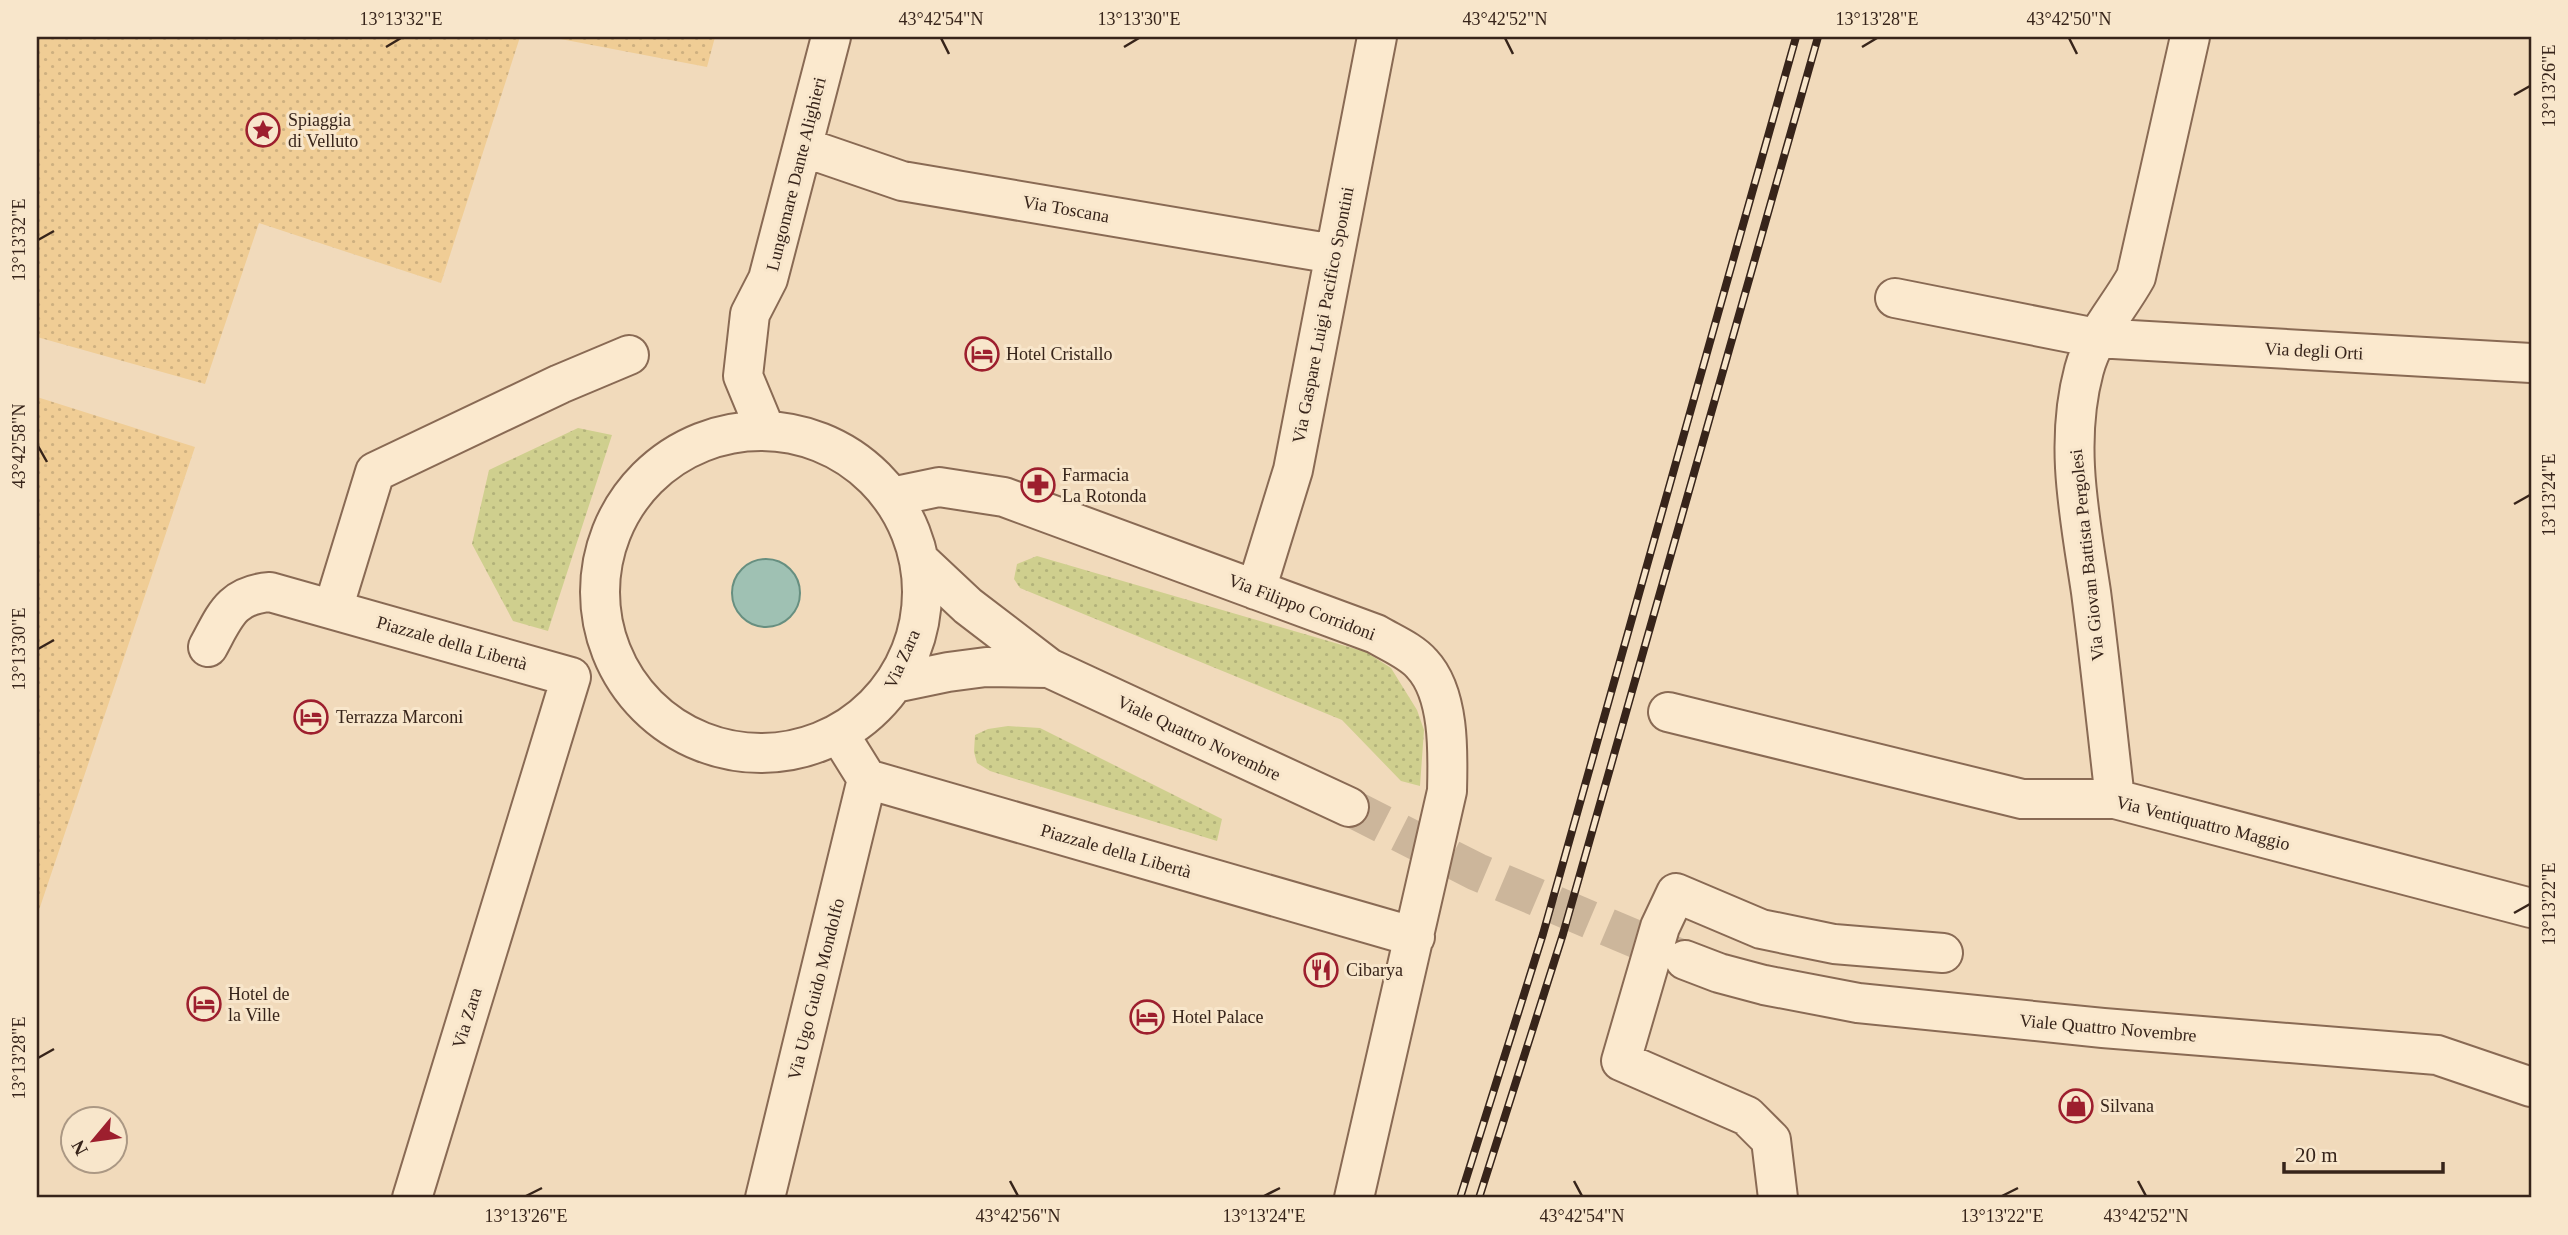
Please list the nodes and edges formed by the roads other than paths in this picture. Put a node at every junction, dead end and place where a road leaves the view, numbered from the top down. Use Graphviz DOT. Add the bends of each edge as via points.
graph roads {
  1 [pos="831,37"];
  2 [pos="1377,37"];
  3 [pos="2190,37"];
  4 [pos="803,147"];
  5 [pos="1334,254"];
  6 [pos="1895,298"];
  7 [pos="2096,338"];
  8 [pos="628,355"];
  9 [pos="2531,362"];
  10 [pos="765,429"];
  11 [pos="891,496"];
  12 [pos="919,560"];
  13 [pos="1256,590"];
  14 [pos="333,609"];
  15 [pos="208,648"];
  16 [pos="615,660"];
  17 [pos="1049,668"];
  18 [pos="570,677"];
  19 [pos="895,684"];
  20 [pos="1668,712"];
  21 [pos="839,734"];
  22 [pos="867,779"];
  23 [pos="2116,799"];
  24 [pos="1349,807"];
  25 [pos="2531,908"];
  26 [pos="1415,937"];
  27 [pos="1943,953"];
  28 [pos="1685,960"];
  29 [pos="2531,1087"];
  30 [pos="412,1198"];
  31 [pos="765,1198"];
  32 [pos="1354,1198"];
  33 [pos="1778,1198"];
  1 -- 4 [label="street, Lungomare Dante Alighieri"];
  2 -- 5 [label="street, Via Gaspare Luigi Pacifico Spontini"];
  3 -- 7 [label="street, Via Giovan Battista Pergolesi" via="2136,277"];
  4 -- 5 [label="street, Via Toscana" via="901,181"];
  4 -- 10 [label="street, Lungomare Dante Alighieri" via="768,279 750,314 743,376"];
  5 -- 13 [label="street, Via Gaspare Luigi Pacifico Spontini" via="1293,470"];
  6 -- 7 [label="street, Via degli Orti"];
  7 -- 9 [label="street, Via degli Orti"];
  7 -- 23 [label="street, Via Giovan Battista Pergolesi" via="2074,414 2074,474"];
  8 -- 14 [label="street" via="375,472"];
  10 -- 11 [label="street, Via Zara" via="823,443 860,464"];
  10 -- 16 [label="street, Via Zara" via="715,438 666,462 643,481 625,505 607,543 600,587 602,623"];
  11 -- 12 [label="street, Via Zara" via="909,528"];
  11 -- 13 [label="street, Via Filippo Corridoni" via="940,487 1004,497"];
  12 -- 17 [label="street, Viale Quattro Novembre" via="968,606"];
  12 -- 19 [label="street, Via Zara" via="922,607 916,637"];
  13 -- 26 [label="street, Via Filippo Corridoni" via="1376,634 1422,663 1435,681 1444,716 1447,791"];
  14 -- 15 [label="street, Piazzale della Libertà" via="270,592 253,593 230,607"];
  14 -- 18 [label="street, Piazzale della Libertà"];
  16 -- 18 [label="street"];
  16 -- 21 [label="street, Via Zara" via="644,704 682,733 727,750 775,753 808,747"];
  17 -- 19 [label="street, Viale Quattro Novembre" via="986,667"];
  17 -- 24 [label="street, Viale Quattro Novembre"];
  18 -- 30 [label="street, Via Zara"];
  19 -- 21 [label="street, Via Zara" via="859,722"];
  20 -- 23 [label="street, Via Ventiquattro Maggio" via="2022,799"];
  21 -- 22 [label="street"];
  22 -- 26 [label="street, Piazzale della Libertà"];
  22 -- 31 [label="street, Via Ugo Guido Mondolfo"];
  23 -- 25 [label="street, Via Ventiquattro Maggio"];
  26 -- 32 [label="street, Via Filippo Corridoni"];
  27 -- 33 [label="street" via="1834,944 1761,929 1676,893 1660,927 1621,1061 1747,1116 1771,1140"];
  28 -- 29 [label="street, Viale Quattro Novembre" via="1764,985 1858,1003 2437,1055"];
}
